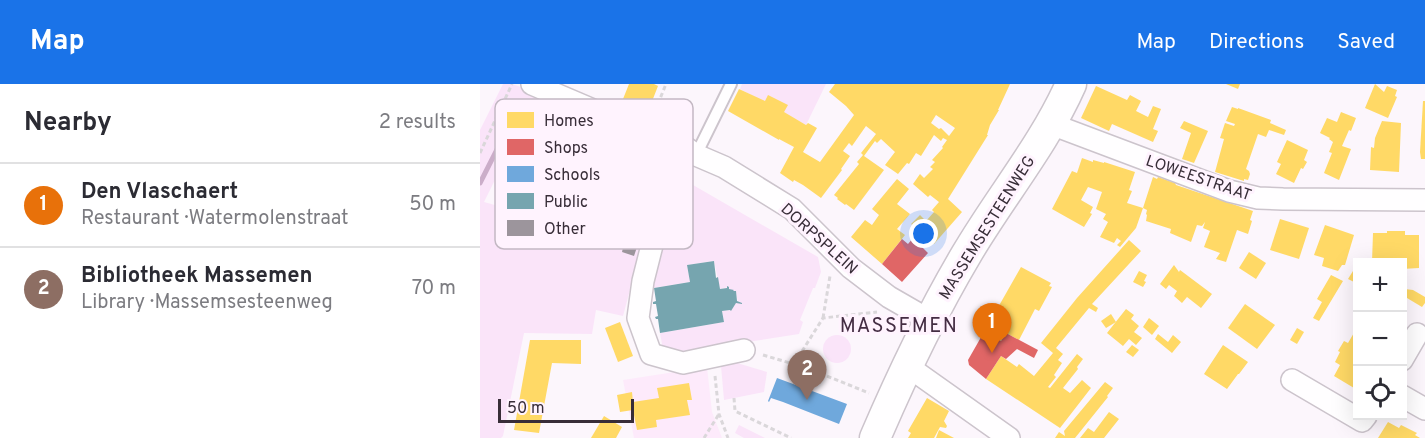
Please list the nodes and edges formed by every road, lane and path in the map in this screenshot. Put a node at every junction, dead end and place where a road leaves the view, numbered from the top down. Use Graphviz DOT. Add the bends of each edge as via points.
graph roads {
  1 [pos="512,84"];
  2 [pos="532,84"];
  3 [pos="666,84"];
  4 [pos="731,84"];
  5 [pos="1071,84"];
  6 [pos="505,99"];
  7 [pos="568,99"];
  8 [pos="660,99"];
  9 [pos="495,121"];
  10 [pos="1051,124"];
  11 [pos="480,153"];
  12 [pos="693,153"];
  13 [pos="696,155"];
  14 [pos="1425,200"];
  15 [pos="651,249"];
  16 [pos="833,250"];
  17 [pos="919,314"];
  18 [pos="822,318"];
  19 [pos="1416,334"];
  20 [pos="744,350"];
  21 [pos="1407,351"];
  22 [pos="713,357"];
  23 [pos="794,364"];
  24 [pos="906,365"];
  25 [pos="1292,380"];
  26 [pos="734,398"];
  27 [pos="1407,399"];
  28 [pos="891,402"];
  29 [pos="1425,409"];
  30 [pos="719,414"];
  31 [pos="1353,416"];
  32 [pos="705,438"];
  33 [pos="728,438"];
  34 [pos="791,438"];
  35 [pos="875,438"];
  36 [pos="1009,438"];
  1 -- 6 [label="path"];
  2 -- 7 [label="street, DORPSPLEIN"];
  3 -- 8 [label="path"];
  4 -- 13 [label="lane"];
  5 -- 10 [label="main road, MASSEMSESTEENWEG"];
  9 -- 11 [label="path"];
  10 -- 14 [label="street, LOWEESTRAAT" via="1258,198"];
  10 -- 17 [label="main road, MASSEMSESTEENWEG" via="967,253"];
  12 -- 13 [label="street, DORPSPLEIN"];
  13 -- 16 [label="street, DORPSPLEIN" via="724,166 792,209"];
  15 -- 22 [label="street" via="638,318 651,354 683,363"];
  16 -- 17 [label="street, DORPSPLEIN" via="889,297"];
  16 -- 18 [label="path"];
  17 -- 18 [label="path"];
  17 -- 24 [label="main road, MASSEMSESTEENWEG"];
  18 -- 23 [label="path"];
  19 -- 21 [label="street"];
  20 -- 22 [label="street"];
  20 -- 23 [label="path"];
  22 -- 30 [label="path"];
  23 -- 28 [label="path"];
  24 -- 28 [label="main road, MASSEMSESTEENWEG"];
  24 -- 36 [label="street"];
  25 -- 31 [label="street"];
  26 -- 34 [label="path" via="735,411"];
  27 -- 29 [label="street"];
  28 -- 35 [label="main road, MASSEMSESTEENWEG"];
  30 -- 32 [label="path"];
  30 -- 33 [label="path"];
}
